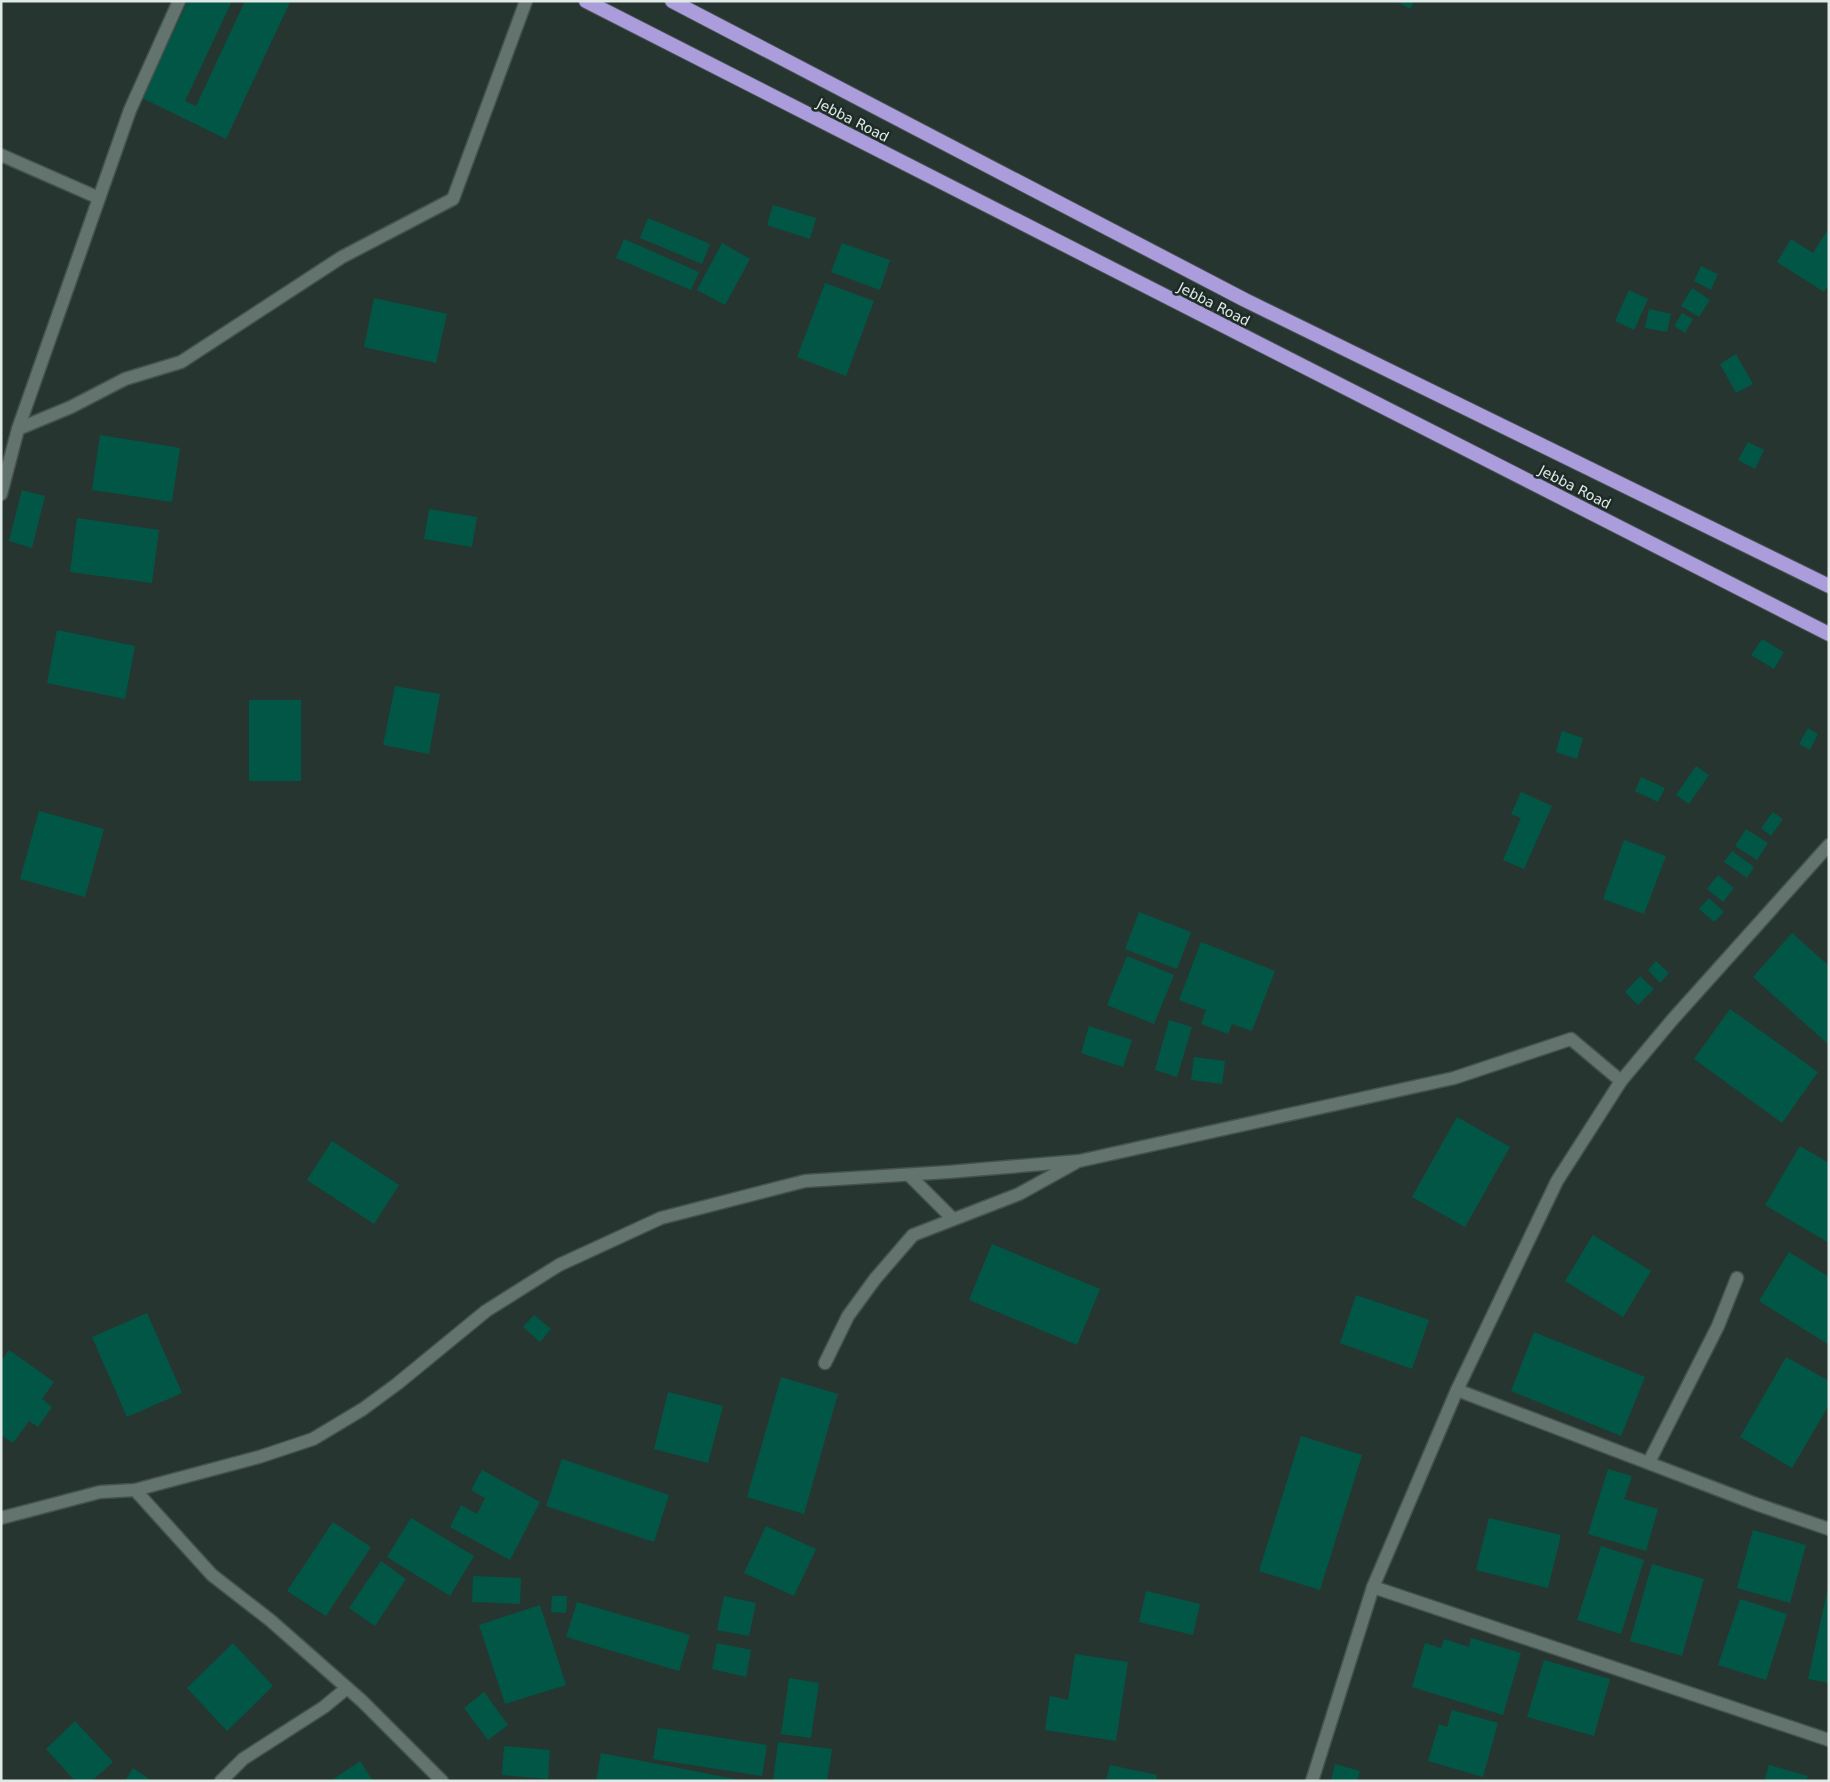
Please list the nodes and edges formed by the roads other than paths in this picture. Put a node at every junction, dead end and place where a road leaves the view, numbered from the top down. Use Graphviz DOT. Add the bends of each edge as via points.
graph roads {
  1 [pos="178,1"];
  2 [pos="526,1"];
  3 [pos="586,1"];
  4 [pos="672,1"];
  5 [pos="1,155"];
  6 [pos="99,198"];
  7 [pos="18,429"];
  8 [pos="1,494"];
  9 [pos="1829,586"];
  10 [pos="1829,634"];
  11 [pos="1829,845"];
  12 [pos="1621,1081"];
  13 [pos="1079,1161"];
  14 [pos="909,1175"];
  15 [pos="953,1219"];
  16 [pos="1737,1278"];
  17 [pos="825,1362"];
  18 [pos="1457,1390"];
  19 [pos="1649,1462"];
  20 [pos="135,1490"];
  21 [pos="1,1518"];
  22 [pos="1829,1529"];
  23 [pos="1373,1587"];
  24 [pos="346,1688"];
  25 [pos="1829,1740"];
  26 [pos="221,1781"];
  27 [pos="442,1781"];
  28 [pos="1312,1781"];
  1 -- 6 [label="street" via="130,110"];
  2 -- 7 [label="street" via="453,199 342,257 181,362 125,379 72,408"];
  3 -- 10 [label="highway, Jebba Road"];
  4 -- 9 [label="highway, Jebba Road" via="1245,300"];
  5 -- 6 [label="street"];
  6 -- 7 [label="street"];
  7 -- 8 [label="street"];
  11 -- 12 [label="street"];
  12 -- 13 [label="street" via="1571,1039 1454,1078"];
  12 -- 18 [label="street" via="1557,1181"];
  13 -- 14 [label="street"];
  13 -- 15 [label="street" via="1019,1194"];
  14 -- 15 [label="street"];
  14 -- 20 [label="street" via="805,1181 661,1218 558,1265 486,1311 363,1409 313,1439 260,1457"];
  15 -- 17 [label="street" via="913,1235 848,1316"];
  16 -- 19 [label="street" via="1718,1326"];
  18 -- 19 [label="street"];
  18 -- 23 [label="street"];
  19 -- 22 [label="street"];
  20 -- 21 [label="street" via="100,1492"];
  20 -- 24 [label="street" via="212,1575 270,1620"];
  23 -- 25 [label="street"];
  23 -- 28 [label="street"];
  24 -- 26 [label="street" via="324,1707 242,1759"];
  24 -- 27 [label="street"];
}
